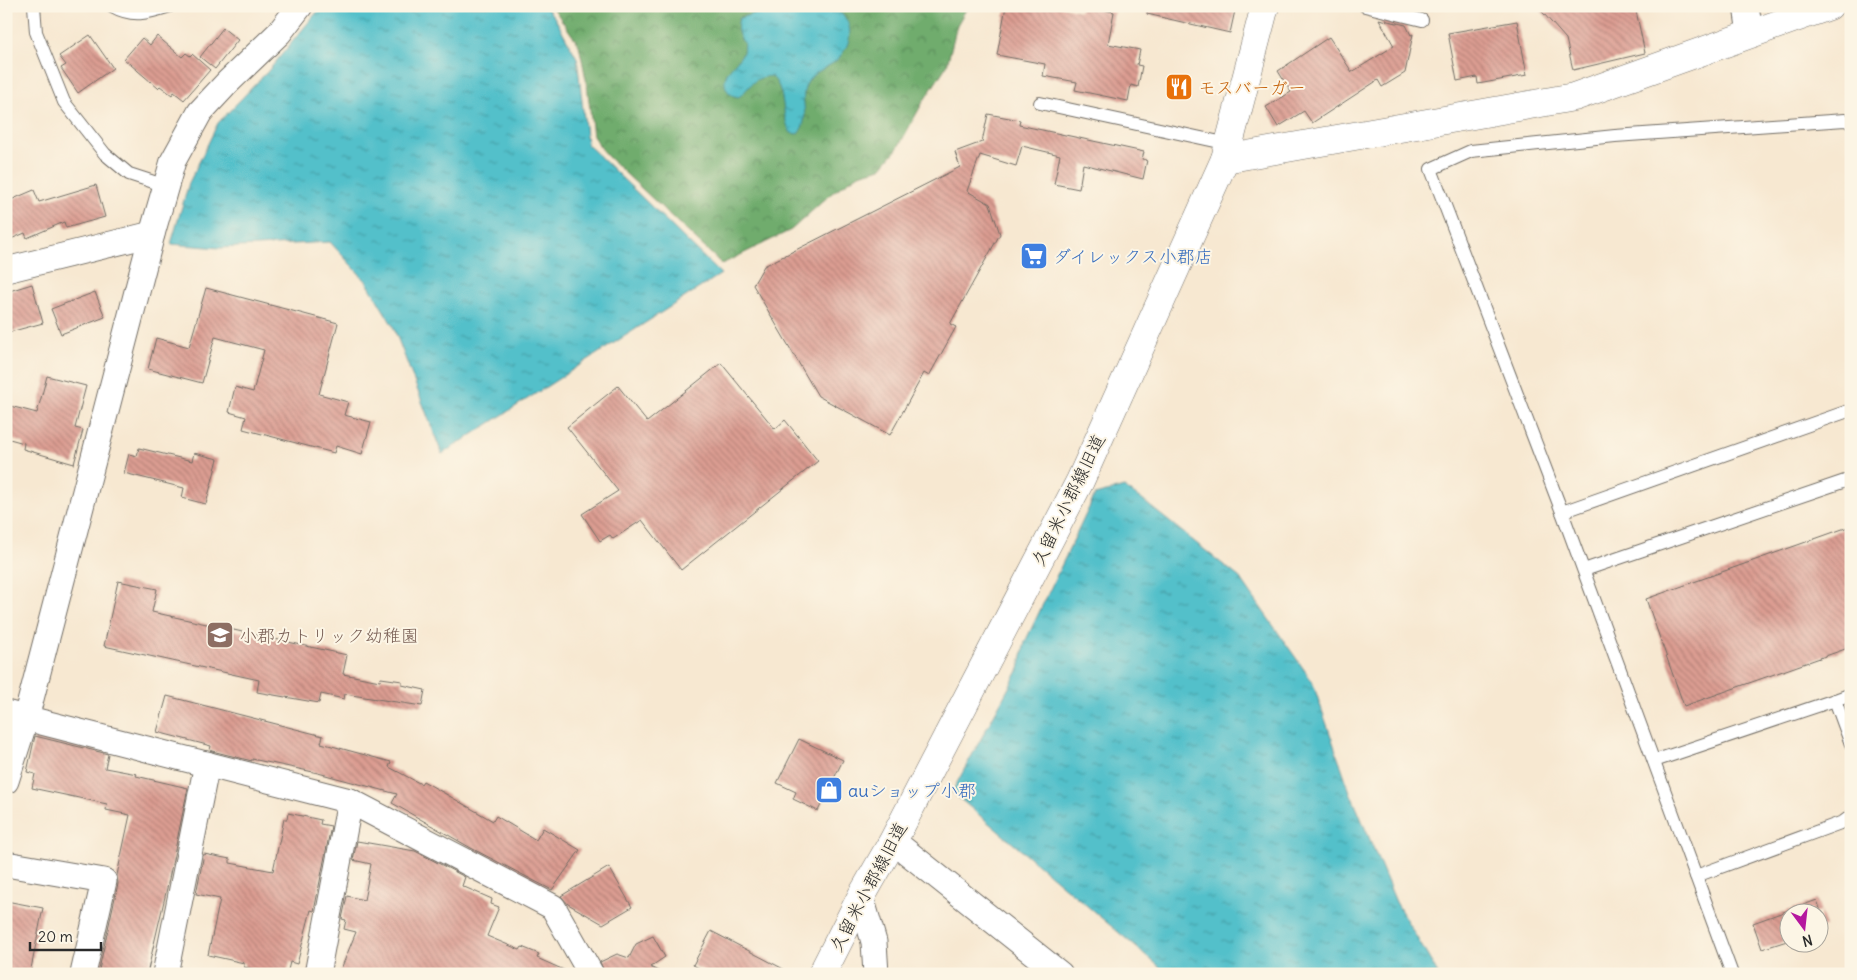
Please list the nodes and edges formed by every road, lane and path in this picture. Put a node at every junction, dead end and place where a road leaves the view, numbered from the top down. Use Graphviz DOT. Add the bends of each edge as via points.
graph roads {
  1 [pos="34,6"];
  2 [pos="112,6"];
  3 [pos="170,6"];
  4 [pos="300,6"];
  5 [pos="1264,6"];
  6 [pos="1365,6"];
  7 [pos="1746,6"];
  8 [pos="1828,6"];
  9 [pos="153,9"];
  10 [pos="1422,20"];
  11 [pos="1750,34"];
  12 [pos="1040,103"];
  13 [pos="1851,122"];
  14 [pos="1227,152"];
  15 [pos="166,186"];
  16 [pos="152,234"];
  17 [pos="6,270"];
  18 [pos="1851,410"];
  19 [pos="1851,479"];
  20 [pos="1562,512"];
  21 [pos="1584,570"];
  22 [pos="1851,694"];
  23 [pos="1835,700"];
  24 [pos="16,716"];
  25 [pos="1851,744"];
  26 [pos="1654,761"];
  27 [pos="208,764"];
  28 [pos="6,781"];
  29 [pos="350,801"];
  30 [pos="1851,816"];
  31 [pos="893,841"];
  32 [pos="6,864"];
  33 [pos="1696,876"];
  34 [pos="861,897"];
  35 [pos="82,974"];
  36 [pos="165,974"];
  37 [pos="317,974"];
  38 [pos="591,974"];
  39 [pos="822,974"];
  40 [pos="876,974"];
  41 [pos="1060,974"];
  42 [pos="1732,974"];
  1 -- 15 [label="lane" via="36,32 64,102 105,154 129,174"];
  2 -- 9 [label="lane" via="122,12 145,14"];
  3 -- 9 [label="lane"];
  4 -- 15 [label="street" via="279,34 200,112 173,161"];
  5 -- 14 [label="street, 久留米小郡線旧道"];
  6 -- 10 [label="lane"];
  7 -- 11 [label="street"];
  8 -- 11 [label="street"];
  11 -- 14 [label="street" via="1574,97"];
  12 -- 14 [label="lane"];
  13 -- 20 [label="lane" via="1625,136 1471,151 1431,169"];
  14 -- 31 [label="street, 久留米小郡線旧道" via="1080,481"];
  15 -- 16 [label="street"];
  16 -- 17 [label="street"];
  16 -- 24 [label="street"];
  18 -- 20 [label="lane"];
  19 -- 21 [label="lane"];
  20 -- 21 [label="lane"];
  21 -- 26 [label="lane"];
  22 -- 23 [label="lane"];
  23 -- 25 [label="lane"];
  23 -- 26 [label="lane"];
  24 -- 27 [label="street"];
  24 -- 28 [label="street"];
  26 -- 33 [label="lane"];
  27 -- 29 [label="street"];
  27 -- 36 [label="street"];
  29 -- 37 [label="street"];
  29 -- 38 [label="street" via="553,907"];
  30 -- 33 [label="lane" via="1843,822"];
  31 -- 34 [label="street, 久留米小郡線旧道"];
  31 -- 41 [label="street"];
  32 -- 35 [label="street" via="104,881"];
  33 -- 42 [label="lane"];
  34 -- 39 [label="street, 久留米小郡線旧道"];
  34 -- 40 [label="street" via="874,942"];
}
